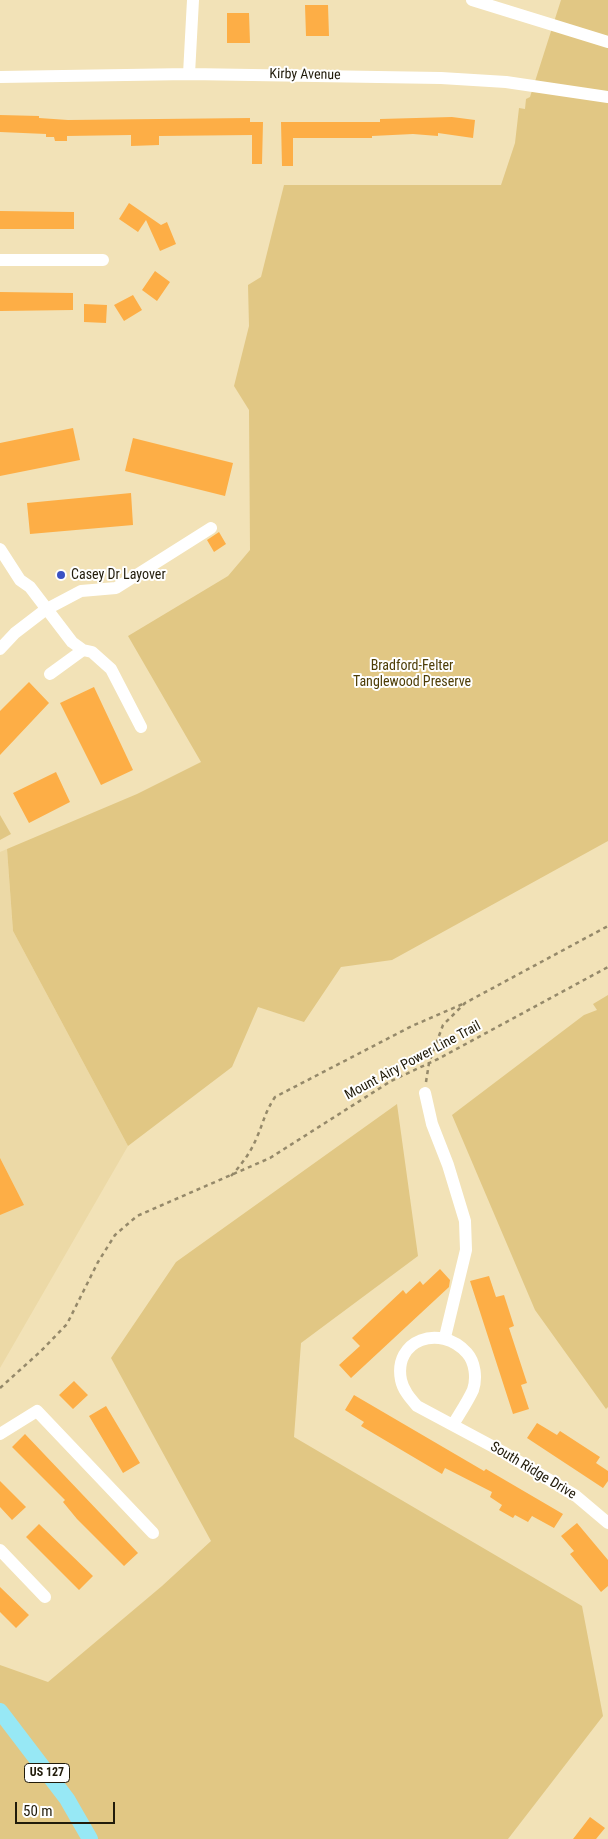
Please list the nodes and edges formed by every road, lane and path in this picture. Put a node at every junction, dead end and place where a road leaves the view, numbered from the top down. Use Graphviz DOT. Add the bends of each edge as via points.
graph roads {
  1 [pos="193,0"];
  2 [pos="472,0"];
  3 [pos="608,42"];
  4 [pos="189,74"];
  5 [pos="0,77"];
  6 [pos="608,97"];
  7 [pos="0,260"];
  8 [pos="103,260"];
  9 [pos="211,528"];
  10 [pos="0,549"];
  11 [pos="48,608"];
  12 [pos="0,649"];
  13 [pos="83,650"];
  14 [pos="50,674"];
  15 [pos="141,727"];
  16 [pos="608,926"];
  17 [pos="608,967"];
  18 [pos="465,1003"];
  19 [pos="429,1063"];
  20 [pos="425,1093"];
  21 [pos="230,1177"];
  22 [pos="445,1337"];
  23 [pos="0,1388"];
  24 [pos="454,1424"];
  25 [pos="0,1434"];
  26 [pos="608,1523"];
  27 [pos="153,1533"];
  28 [pos="0,1550"];
  29 [pos="45,1597"];
  30 [pos="0,1711"];
  31 [pos="90,1839"];
  1 -- 4 [label="street"];
  2 -- 3 [label="street"];
  4 -- 5 [label="street, Kirby Avenue"];
  4 -- 6 [label="street, Kirby Avenue" via="441,78 506,82"];
  7 -- 8 [label="street"];
  9 -- 11 [label="street" via="116,588 81,591"];
  10 -- 11 [label="street" via="20,580"];
  11 -- 12 [label="street" via="29,620"];
  11 -- 13 [label="street" via="62,631"];
  13 -- 14 [label="street"];
  13 -- 15 [label="street" via="92,652 111,669"];
  16 -- 18 [label="path"];
  17 -- 19 [label="path, Mount Airy Power Line Trail"];
  18 -- 19 [label="path" via="443,1025"];
  18 -- 21 [label="path, Mount Airy Power Line Trail" via="412,1026 275,1098 265,1112 258,1136 245,1160"];
  19 -- 20 [label="path"];
  19 -- 21 [label="path, Mount Airy Power Line Trail" via="391,1081 270,1158"];
  20 -- 22 [label="street" via="432,1124 466,1221 466,1250"];
  21 -- 23 [label="path, Mount Airy Power Line Trail" via="137,1216 115,1235 68,1324"];
  22 -- 24 [label="street" via="472,1359 475,1374 473,1389"];
  22 -- 24 [label="street, South Ridge Drive" via="429,1337 412,1345 402,1360 401,1379 417,1406"];
  24 -- 26 [label="street, South Ridge Drive" via="576,1496"];
  25 -- 27 [label="street" via="37,1411"];
  28 -- 29 [label="street"];
  30 -- 31 [label="main road, US 127" via="67,1799"];
}
